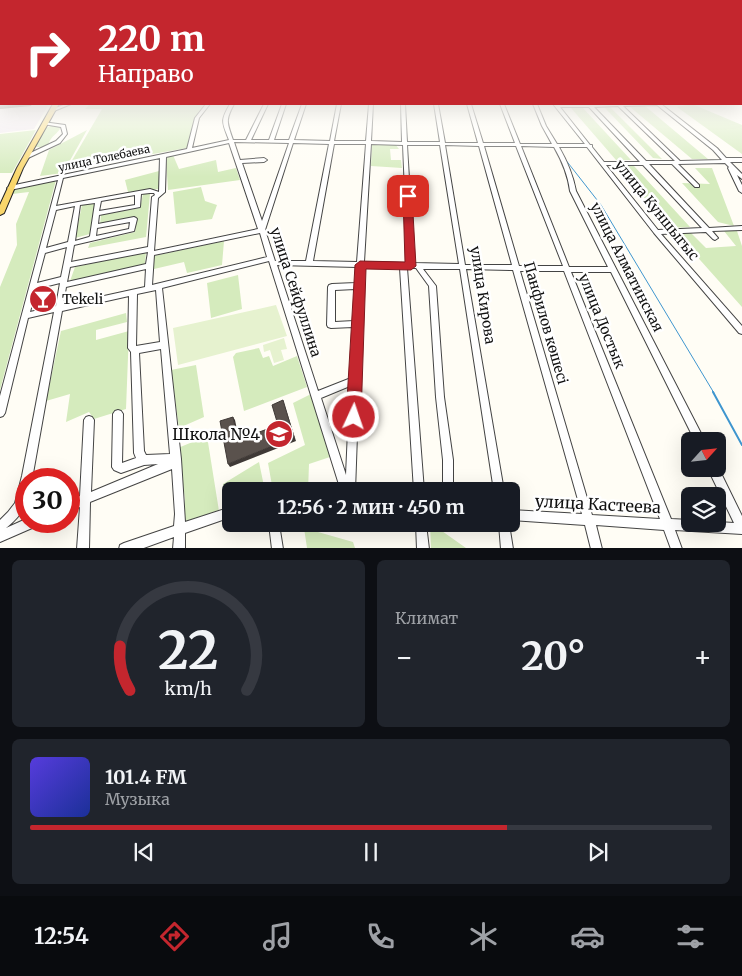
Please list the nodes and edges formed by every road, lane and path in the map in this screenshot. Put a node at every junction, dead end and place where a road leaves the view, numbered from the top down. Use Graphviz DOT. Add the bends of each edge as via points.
graph roads {
  1 [pos="44,126"];
  2 [pos="60,126"];
  3 [pos="195,126"];
  4 [pos="225,126"];
  5 [pos="256,126"];
  6 [pos="276,126"];
  7 [pos="297,126"];
  8 [pos="335,126"];
  9 [pos="370,126"];
  10 [pos="404,126"];
  11 [pos="440,126"];
  12 [pos="475,126"];
  13 [pos="510,126"];
  14 [pos="542,126"];
  15 [pos="573,126"];
  16 [pos="609,126"];
  17 [pos="640,126"];
  18 [pos="685,126"];
  19 [pos="232,141"];
  20 [pos="248,141"];
  21 [pos="271,141"];
  22 [pos="292,141"];
  23 [pos="332,142"];
  24 [pos="369,142"];
  25 [pos="405,143"];
  26 [pos="443,144"];
  27 [pos="481,144"];
  28 [pos="518,145"];
  29 [pos="555,146"];
  30 [pos="590,146"];
  31 [pos="189,150"];
  32 [pos="163,156"];
  33 [pos="26,157"];
  34 [pos="264,160"];
  35 [pos="727,160"];
  36 [pos="742,160"];
  37 [pos="239,162"];
  38 [pos="644,162"];
  39 [pos="676,162"];
  40 [pos="603,164"];
  41 [pos="61,177"];
  42 [pos="742,177"];
  43 [pos="697,186"];
  44 [pos="10,188"];
  45 [pos="742,191"];
  46 [pos="138,193"];
  47 [pos="157,194"];
  48 [pos="98,200"];
  49 [pos="76,204"];
  50 [pos="54,208"];
  51 [pos="0,213"];
  52 [pos="96,214"];
  53 [pos="94,227"];
  54 [pos="742,228"];
  55 [pos="707,229"];
  56 [pos="262,230"];
  57 [pos="656,232"];
  58 [pos="715,238"];
  59 [pos="91,239"];
  60 [pos="71,245"];
  61 [pos="42,251"];
  62 [pos="150,252"];
  63 [pos="271,260"];
  64 [pos="309,264"];
  65 [pos="68,265"];
  66 [pos="360,265"];
  67 [pos="149,266"];
  68 [pos="411,266"];
  69 [pos="463,267"];
  70 [pos="518,268"];
  71 [pos="567,269"];
  72 [pos="614,270"];
  73 [pos="65,282"];
  74 [pos="157,286"];
  75 [pos="360,286"];
  76 [pos="33,287"];
  77 [pos="148,288"];
  78 [pos="133,292"];
  79 [pos="60,308"];
  80 [pos="25,316"];
  81 [pos="358,324"];
  82 [pos="742,331"];
  83 [pos="165,345"];
  84 [pos="135,350"];
  85 [pos="355,380"];
  86 [pos="316,396"];
  87 [pos="0,413"];
  88 [pos="118,414"];
  89 [pos="89,420"];
  90 [pos="695,432"];
  91 [pos="144,460"];
  92 [pos="176,461"];
  93 [pos="28,468"];
  94 [pos="717,478"];
  95 [pos="343,482"];
  96 [pos="350,482"];
  97 [pos="419,482"];
  98 [pos="448,482"];
  99 [pos="498,482"];
  100 [pos="85,498"];
  101 [pos="80,500"];
  102 [pos="15,512"];
  103 [pos="222,515"];
  104 [pos="520,515"];
  105 [pos="589,519"];
  106 [pos="668,524"];
  107 [pos="0,527"];
  108 [pos="742,528"];
  109 [pos="15,530"];
  110 [pos="178,530"];
  111 [pos="275,532"];
  112 [pos="422,532"];
  113 [pos="505,532"];
  114 [pos="0,537"];
  115 [pos="84,548"];
  116 [pos="124,548"];
  117 [pos="179,548"];
  118 [pos="278,548"];
  119 [pos="423,548"];
  120 [pos="508,548"];
  121 [pos="598,548"];
  122 [pos="677,548"];
  1 -- 33 [label="main road"];
  2 -- 33 [label="street" via="64,134 58,142"];
  3 -- 31 [label="street"];
  4 -- 19 [label="street, улица Сейфуллина"];
  5 -- 20 [label="street"];
  6 -- 21 [label="street"];
  7 -- 22 [label="street"];
  8 -- 23 [label="street"];
  9 -- 24 [label="street"];
  10 -- 25 [label="street"];
  11 -- 26 [label="street, улица Кирова"];
  12 -- 27 [label="street, Панфилов көшесі"];
  13 -- 28 [label="street, улица Достык"];
  14 -- 29 [label="street, улица Алматинская"];
  15 -- 30 [label="street, улица Куншыгыс"];
  16 -- 38 [label="street"];
  17 -- 39 [label="street"];
  18 -- 35 [label="street"];
  19 -- 20 [label="street, улица Толебаева"];
  19 -- 31 [label="street, улица Толебаева"];
  19 -- 37 [label="street, улица Сейфуллина"];
  20 -- 21 [label="street, улица Толебаева"];
  21 -- 22 [label="street, улица Толебаева"];
  22 -- 23 [label="street, улица Толебаева"];
  22 -- 56 [label="street"];
  23 -- 24 [label="street, улица Толебаева"];
  23 -- 64 [label="street"];
  24 -- 25 [label="street, улица Толебаева"];
  24 -- 66 [label="street"];
  25 -- 26 [label="street, улица Толебаева"];
  25 -- 68 [label="street"];
  26 -- 27 [label="street, улица Толебаева"];
  26 -- 69 [label="street, улица Кирова"];
  27 -- 28 [label="street, улица Толебаева"];
  27 -- 70 [label="street, Панфилов көшесі"];
  28 -- 29 [label="street, улица Толебаева"];
  28 -- 71 [label="street, улица Достык"];
  29 -- 30 [label="street, улица Толебаева"];
  29 -- 72 [label="street, улица Алматинская" via="572,177 573,191"];
  30 -- 40 [label="street, улица Куншыгыс"];
  31 -- 32 [label="street, улица Толебаева"];
  32 -- 41 [label="street, улица Толебаева"];
  32 -- 47 [label="street" via="162,192"];
  33 -- 44 [label="main road"];
  34 -- 37 [label="street"];
  35 -- 36 [label="street"];
  35 -- 39 [label="street"];
  35 -- 42 [label="street"];
  35 -- 45 [label="street"];
  37 -- 56 [label="street, улица Сейфуллина"];
  38 -- 39 [label="street"];
  38 -- 40 [label="street"];
  38 -- 55 [label="street"];
  39 -- 43 [label="street"];
  40 -- 57 [label="street, улица Куншыгыс"];
  41 -- 44 [label="street, улица Толебаева"];
  41 -- 50 [label="street"];
  44 -- 51 [label="main road"];
  46 -- 47 [label="street" via="154,191"];
  46 -- 48 [label="street"];
  46 -- 52 [label="street" via="138,206"];
  47 -- 62 [label="street"];
  48 -- 49 [label="street"];
  48 -- 52 [label="street"];
  49 -- 50 [label="street"];
  49 -- 60 [label="street"];
  50 -- 61 [label="street"];
  52 -- 53 [label="street"];
  53 -- 59 [label="street"];
  53 -- 59 [label="street" via="134,220 132,230"];
  54 -- 55 [label="street"];
  55 -- 57 [label="street"];
  55 -- 58 [label="street"];
  56 -- 62 [label="street"];
  56 -- 63 [label="street, улица Сейфуллина"];
  57 -- 82 [label="street, улица Куншыгыс"];
  59 -- 60 [label="street"];
  60 -- 61 [label="street"];
  60 -- 65 [label="street"];
  61 -- 76 [label="street"];
  62 -- 65 [label="street"];
  62 -- 67 [label="street"];
  63 -- 64 [label="street"];
  63 -- 74 [label="street"];
  63 -- 86 [label="street, улица Сейфуллина"];
  64 -- 66 [label="street"];
  65 -- 73 [label="street"];
  66 -- 68 [label="street"];
  66 -- 75 [label="street"];
  67 -- 73 [label="street"];
  67 -- 77 [label="street"];
  68 -- 69 [label="street"];
  68 -- 97 [label="street"];
  68 -- 98 [label="street" via="432,286"];
  69 -- 70 [label="street"];
  69 -- 99 [label="street, улица Кирова"];
  70 -- 71 [label="street"];
  70 -- 105 [label="street, Панфилов көшесі"];
  71 -- 72 [label="street"];
  71 -- 106 [label="street, улица Достык"];
  72 -- 90 [label="street, улица Алматинская"];
  73 -- 76 [label="street"];
  73 -- 79 [label="street"];
  74 -- 77 [label="street"];
  74 -- 83 [label="street"];
  75 -- 81 [label="street"];
  75 -- 81 [label="street" via="332,287 330,326"];
  76 -- 80 [label="street"];
  77 -- 78 [label="street"];
  78 -- 79 [label="street"];
  78 -- 84 [label="street" via="132,348"];
  79 -- 80 [label="street"];
  79 -- 93 [label="street"];
  80 -- 87 [label="street"];
  81 -- 85 [label="street"];
  83 -- 84 [label="street"];
  83 -- 92 [label="street"];
  84 -- 91 [label="street" via="139,453"];
  85 -- 86 [label="street"];
  85 -- 96 [label="street"];
  86 -- 95 [label="street, улица Сейфуллина"];
  88 -- 91 [label="street" via="117,467"];
  89 -- 100 [label="street"];
  91 -- 92 [label="street"];
  92 -- 100 [label="street"];
  92 -- 110 [label="street"];
  94 -- 108 [label="street"];
  100 -- 101 [label="street"];
  100 -- 115 [label="street"];
  102 -- 107 [label="street"];
  103 -- 110 [label="street"];
  104 -- 105 [label="street, улица Кастеева"];
  105 -- 106 [label="street, улица Кастеева"];
  105 -- 121 [label="street, Панфилов көшесі"];
  106 -- 108 [label="street, улица Кастеева"];
  106 -- 122 [label="street, улица Достык"];
  109 -- 114 [label="street"];
  110 -- 116 [label="street"];
  110 -- 117 [label="street"];
  111 -- 118 [label="street"];
  112 -- 119 [label="street"];
  113 -- 120 [label="street"];
}
